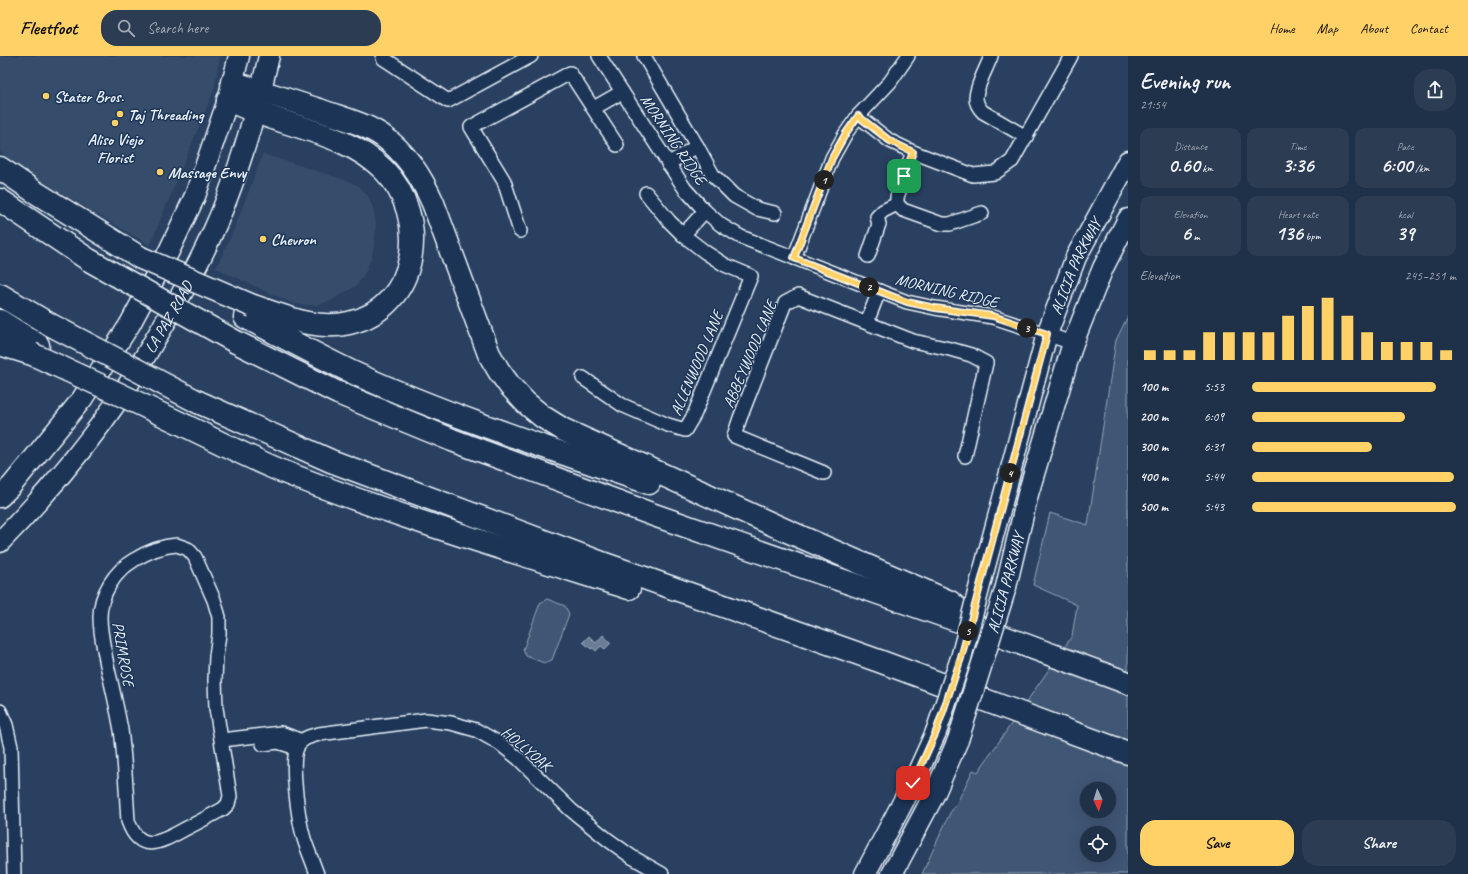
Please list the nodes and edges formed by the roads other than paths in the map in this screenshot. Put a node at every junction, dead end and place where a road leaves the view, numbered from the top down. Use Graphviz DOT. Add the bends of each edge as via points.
graph roads {
  1 [pos="238,56"];
  2 [pos="269,56"];
  3 [pos="531,56"];
  4 [pos="599,56"];
  5 [pos="644,56"];
  6 [pos="991,56"];
  7 [pos="1071,56"];
  8 [pos="905,57"];
  9 [pos="383,58"];
  10 [pos="230,91"];
  11 [pos="622,92"];
  12 [pos="258,102"];
  13 [pos="594,108"];
  14 [pos="858,116"];
  15 [pos="1026,137"];
  16 [pos="617,145"];
  17 [pos="698,146"];
  18 [pos="913,152"];
  19 [pos="1128,161"];
  20 [pos="668,164"];
  21 [pos="0,168"];
  22 [pos="646,193"];
  23 [pos="0,200"];
  24 [pos="897,204"];
  25 [pos="705,211"];
  26 [pos="775,213"];
  27 [pos="982,213"];
  28 [pos="1128,219"];
  29 [pos="520,231"];
  30 [pos="683,235"];
  31 [pos="868,256"];
  32 [pos="794,258"];
  33 [pos="879,292"];
  34 [pos="0,295"];
  35 [pos="249,312"];
  36 [pos="0,321"];
  37 [pos="867,322"];
  38 [pos="1047,334"];
  39 [pos="1073,343"];
  40 [pos="0,344"];
  41 [pos="35,350"];
  42 [pos="583,378"];
  43 [pos="965,456"];
  44 [pos="824,473"];
  45 [pos="0,497"];
  46 [pos="785,530"];
  47 [pos="0,542"];
  48 [pos="979,628"];
  49 [pos="879,661"];
  50 [pos="1128,683"];
  51 [pos="0,711"];
  52 [pos="222,744"];
  53 [pos="299,744"];
  54 [pos="1128,753"];
  55 [pos="14,874"];
  56 [pos="317,874"];
  57 [pos="662,874"];
  58 [pos="865,874"];
  59 [pos="892,874"];
  1 -- 10 [label="main road, LA PAZ ROAD"];
  2 -- 12 [label="main road, LA PAZ ROAD"];
  3 -- 9 [label="street" via="448,101"];
  4 -- 11 [label="street, MORNING RIDGE"];
  5 -- 17 [label="street"];
  6 -- 15 [label="street" via="977,91 978,107"];
  7 -- 15 [label="street"];
  8 -- 14 [label="street" via="890,82"];
  10 -- 12 [label="highway"];
  10 -- 45 [label="main road, LA PAZ ROAD" via="195,196 130,324 82,399 12,486"];
  11 -- 13 [label="street"];
  11 -- 20 [label="street, MORNING RIDGE"];
  12 -- 35 [label="highway" via="304,128 355,147 371,157 398,186 405,200 413,230 413,247 406,275 398,288 389,300 364,318 350,323 320,325"];
  12 -- 46 [label="highway" via="285,98 368,128 384,137 412,166 424,182 433,203 489,354 510,386 543,417 564,430"];
  12 -- 47 [label="main road, LA PAZ ROAD" via="213,233 162,328 123,392 81,449"];
  13 -- 16 [label="street"];
  13 -- 29 [label="street" via="570,73 471,127 504,181"];
  14 -- 18 [label="street" via="890,141"];
  14 -- 32 [label="street" via="832,158"];
  15 -- 18 [label="street" via="1012,161 995,173 973,175"];
  17 -- 20 [label="street"];
  17 -- 26 [label="street" via="713,175 734,196 757,209"];
  18 -- 24 [label="street" via="897,197"];
  19 -- 38 [label="main road, ALICIA PARKWAY" via="1076,257"];
  20 -- 25 [label="street, MORNING RIDGE" via="685,189"];
  21 -- 35 [label="highway, bridge" via="141,258"];
  22 -- 30 [label="street, ALLENWOOD LANE"];
  23 -- 48 [label="highway, bridge" via="89,260 236,342 338,393 452,440 654,515"];
  24 -- 27 [label="street" via="903,210 942,224 950,224"];
  24 -- 31 [label="street" via="877,217 879,224"];
  25 -- 30 [label="street"];
  25 -- 32 [label="street, MORNING RIDGE" via="741,237"];
  28 -- 39 [label="main road, ALICIA PARKWAY" via="1103,268"];
  30 -- 42 [label="street, ALLENWOOD LANE" via="725,265 751,276 694,415 685,430 622,405"];
  32 -- 33 [label="street, MORNING RIDGE"];
  33 -- 37 [label="street"];
  33 -- 38 [label="street, MORNING RIDGE" via="935,308 993,316"];
  34 -- 49 [label="highway, bridge" via="49,324 198,402 331,461 602,563"];
  35 -- 46 [label="highway" via="356,374 440,409"];
  36 -- 41 [label="highway"];
  37 -- 43 [label="street, ABBEYWOOD LANE" via="913,341 971,355 986,363"];
  37 -- 44 [label="street, ABBEYWOOD LANE" via="798,296 785,303 734,436"];
  38 -- 39 [label="street, MORNING RIDGE"];
  38 -- 58 [label="main road, ALICIA PARKWAY, bridge" via="961,658 936,732 913,783"];
  39 -- 59 [label="main road, ALICIA PARKWAY, bridge" via="1028,494 1006,587 958,740 935,793"];
  40 -- 41 [label="highway"];
  41 -- 49 [label="highway, bridge" via="277,469 368,504 690,607"];
  46 -- 48 [label="highway" via="950,602"];
  48 -- 50 [label="highway"];
  49 -- 54 [label="highway"];
  51 -- 55 [label="street" via="11,747"];
  52 -- 52 [label="street, PRIMROSE" via="230,796 228,804 162,841 151,843 140,840 132,832 128,821 121,731 101,633 100,616 107,589 126,564 166,546 176,544 188,549 195,558 219,617 215,680 216,708"];
  52 -- 53 [label="street"];
  53 -- 56 [label="street" via="294,753 298,810 305,841"];
  53 -- 57 [label="street, HOLLYOAK" via="307,737 319,734 426,720 476,730 499,743 519,759 571,810 607,840"];
}
